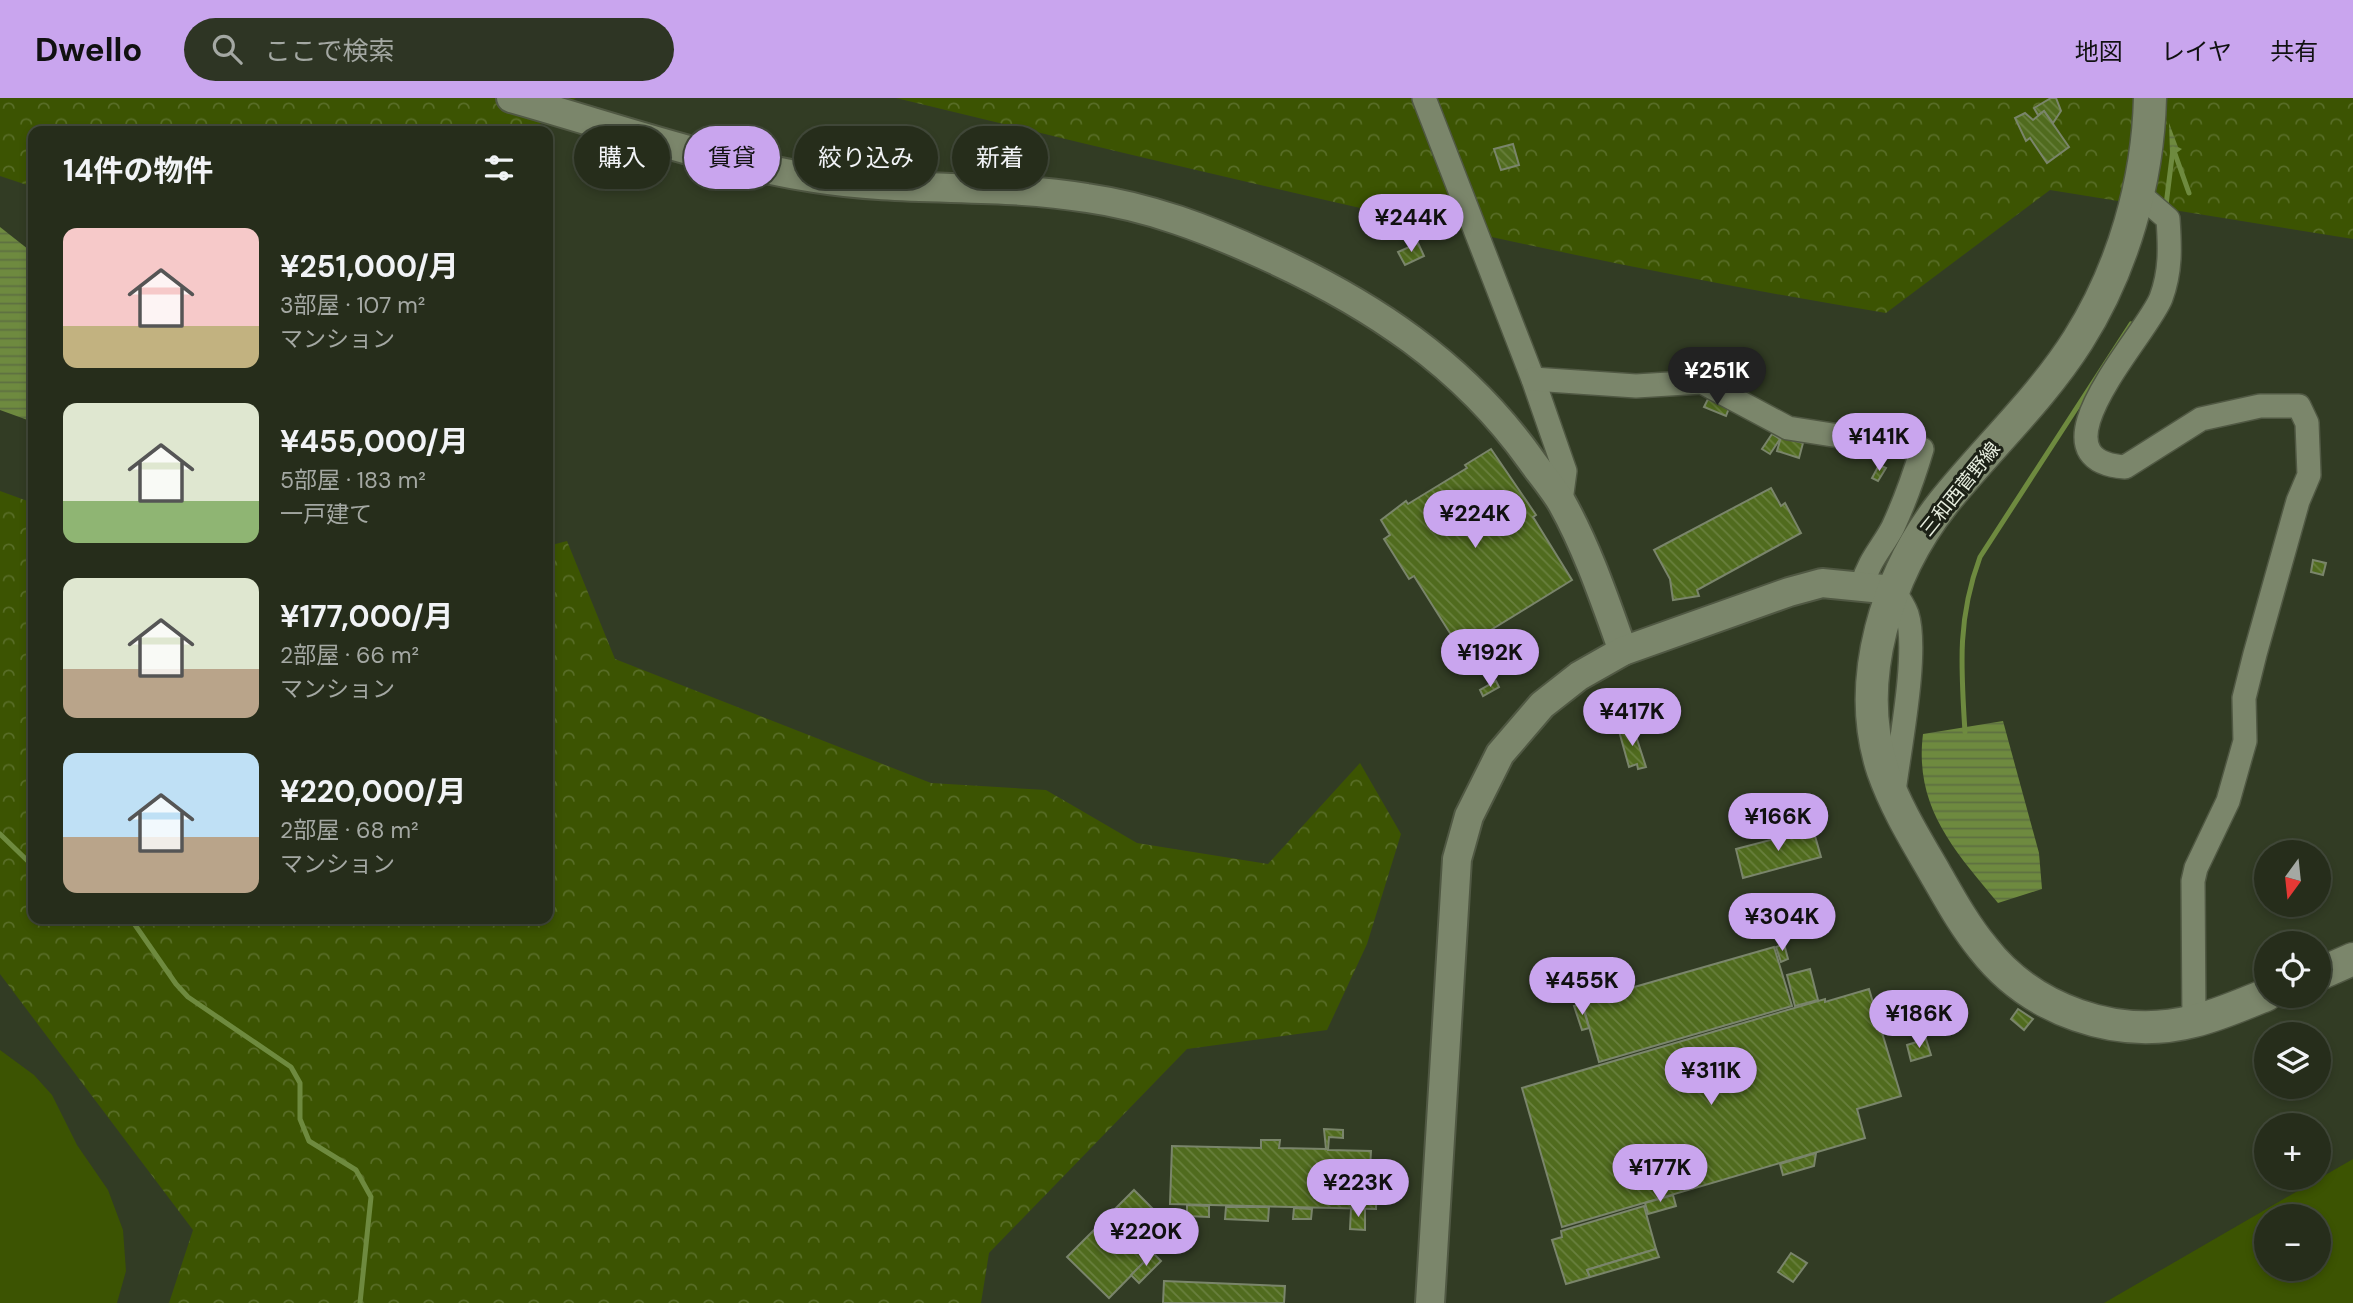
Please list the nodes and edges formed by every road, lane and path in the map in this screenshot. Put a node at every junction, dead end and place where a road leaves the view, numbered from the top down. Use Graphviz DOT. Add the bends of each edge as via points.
graph roads {
  1 [pos="511,98"];
  2 [pos="1424,98"];
  3 [pos="2150,98"];
  4 [pos="2138,193"];
  5 [pos="1533,379"];
  6 [pos="1561,501"];
  7 [pos="1862,585"];
  8 [pos="1894,590"];
  9 [pos="1623,651"];
  10 [pos="2353,959"];
  11 [pos="2331,969"];
  12 [pos="2254,999"];
  13 [pos="2193,1021"];
  14 [pos="1430,1303"];
  1 -- 6 [label="street" via="761,168 814,178 862,185 1083,197 1172,217 1294,268 1359,302 1432,352 1476,392"];
  2 -- 5 [label="street"];
  3 -- 4 [label="main road, 三和西菅野線"];
  4 -- 8 [label="main road, 三和西菅野線" via="2112,271 2079,339 2034,400 1937,512"];
  4 -- 13 [label="street" via="2168,219 2171,264 2160,300 2085,423 2089,450 2098,460 2125,467 2201,419 2260,406 2299,406 2307,423 2309,475 2244,698 2245,741 2228,801 2193,881"];
  5 -- 6 [label="street" via="1565,471"];
  5 -- 7 [label="street" via="1636,386 1702,382 1788,428 1922,449 1910,490 1868,563"];
  6 -- 9 [label="street" via="1595,573"];
  7 -- 8 [label="street"];
  7 -- 9 [label="street" via="1822,583 1789,592"];
  8 -- 13 [label="main road, 三和西菅野線" via="1874,669 1875,739 1893,797 1970,932 2013,980 2077,1016 2118,1025"];
  9 -- 14 [label="street" via="1579,676 1542,705 1500,754 1469,816 1452,895"];
  10 -- 11 [label="main road"];
  12 -- 13 [label="main road, 三和西菅野線"];
}
